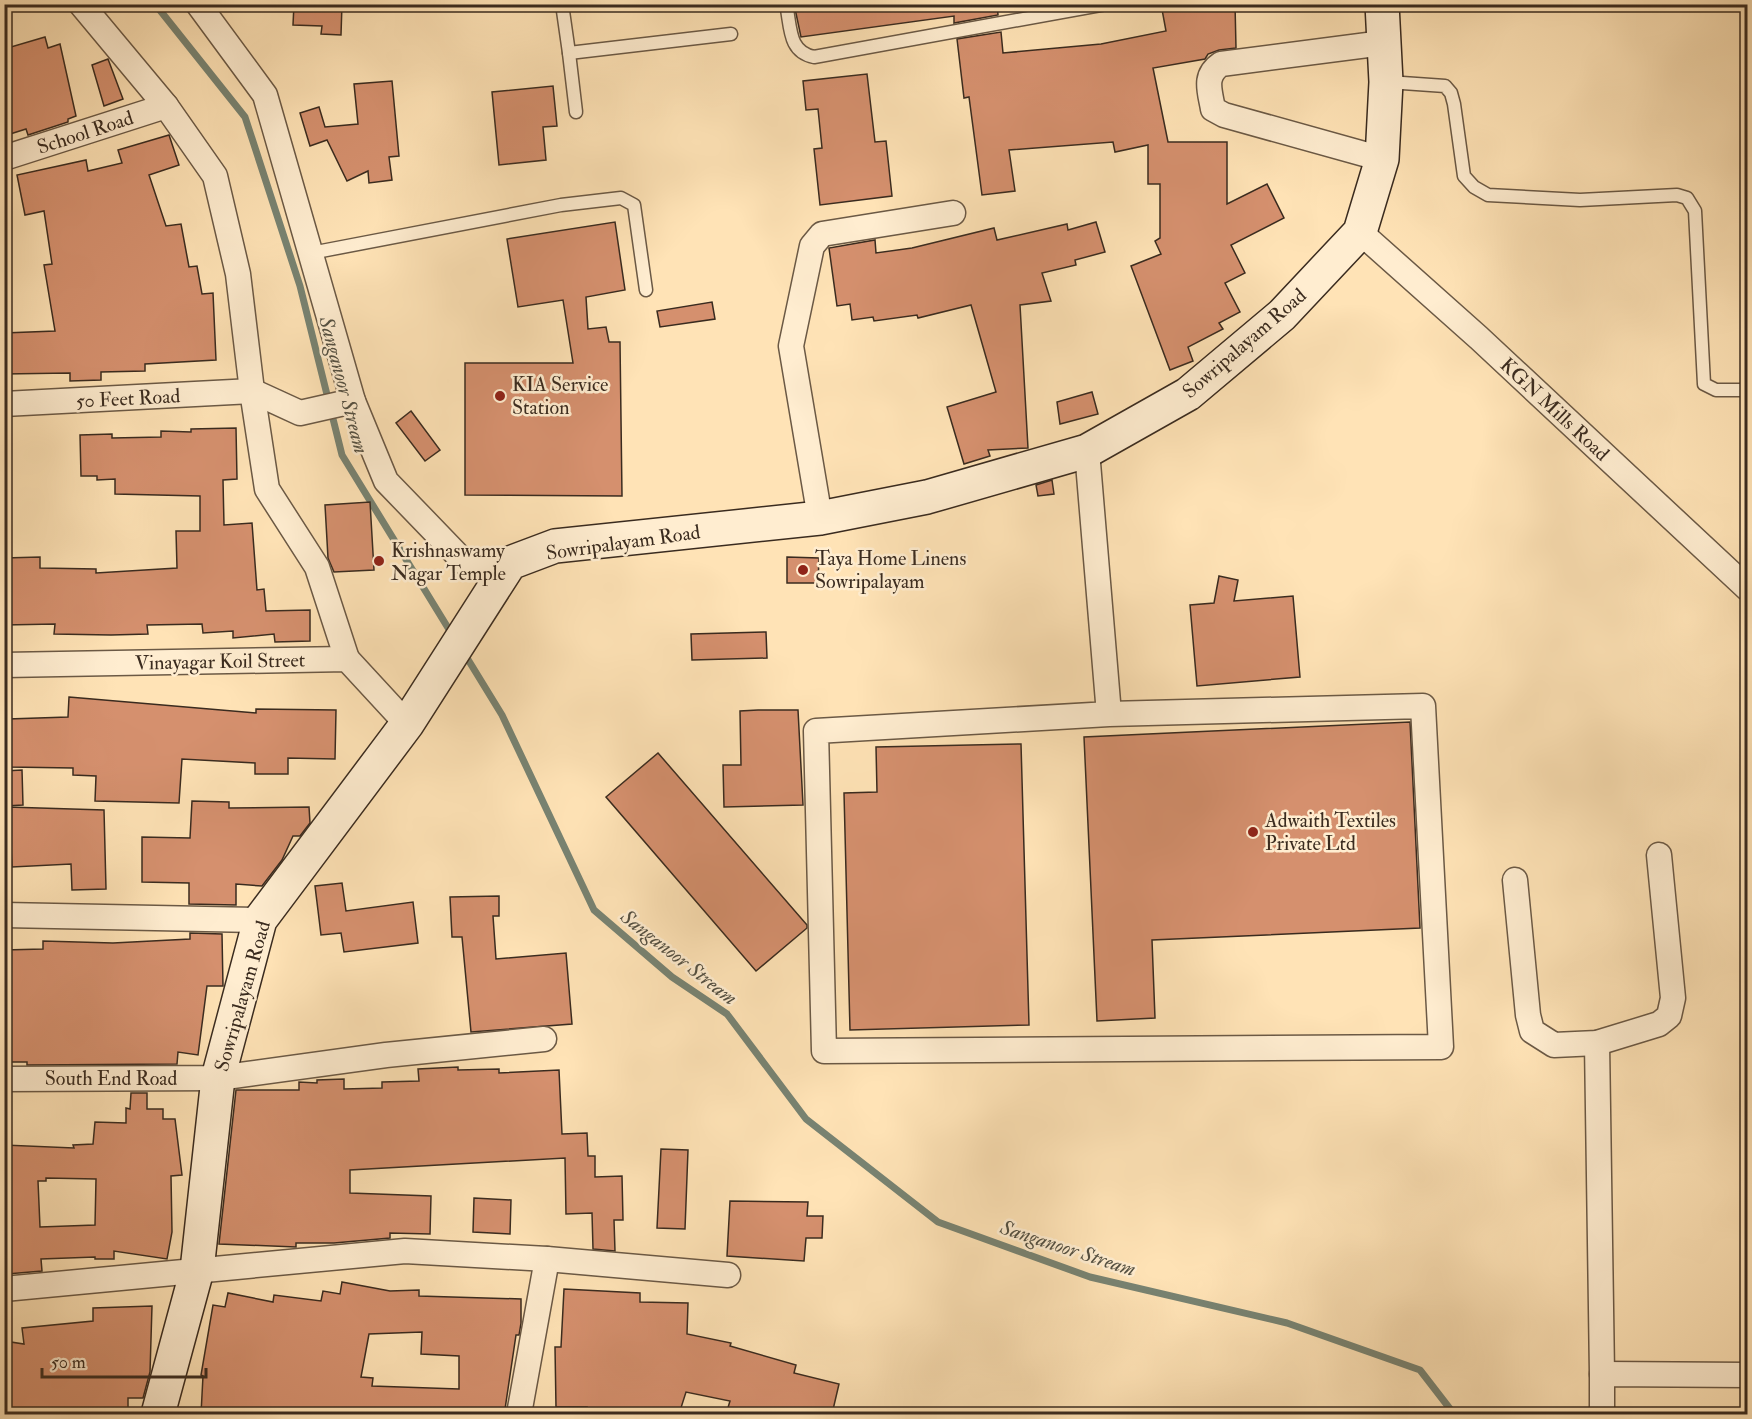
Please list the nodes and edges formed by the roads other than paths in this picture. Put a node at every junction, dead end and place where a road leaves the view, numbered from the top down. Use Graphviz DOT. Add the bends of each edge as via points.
graph roads {
  1 [pos="81,4"];
  2 [pos="198,4"];
  3 [pos="562,4"];
  4 [pos="786,4"];
  5 [pos="1106,4"];
  6 [pos="1382,4"];
  7 [pos="731,34"];
  8 [pos="1383,43"];
  9 [pos="569,53"];
  10 [pos="1386,82"];
  11 [pos="166,106"];
  12 [pos="576,112"];
  13 [pos="4,158"];
  14 [pos="1382,159"];
  15 [pos="953,213"];
  16 [pos="1360,232"];
  17 [pos="310,253"];
  18 [pos="646,290"];
  19 [pos="1748,390"];
  20 [pos="252,391"];
  21 [pos="353,401"];
  22 [pos="4,404"];
  23 [pos="1087,451"];
  24 [pos="820,518"];
  25 [pos="510,563"];
  26 [pos="1748,589"];
  27 [pos="347,658"];
  28 [pos="4,665"];
  29 [pos="1109,714"];
  30 [pos="407,724"];
  31 [pos="1659,855"];
  32 [pos="1515,880"];
  33 [pos="4,915"];
  34 [pos="260,920"];
  35 [pos="544,1040"];
  36 [pos="1597,1043"];
  37 [pos="218,1078"];
  38 [pos="4,1079"];
  39 [pos="547,1259"];
  40 [pos="198,1270"];
  41 [pos="728,1275"];
  42 [pos="4,1289"];
  43 [pos="1602,1374"];
  44 [pos="1748,1375"];
  45 [pos="158,1414"];
  46 [pos="519,1414"];
  47 [pos="1602,1414"];
  1 -- 11 [label="street"];
  2 -- 17 [label="street" via="265,95"];
  3 -- 9 [label="lane"];
  4 -- 5 [label="lane" via="795,48 814,57"];
  6 -- 8 [label="street, Sowripalayam Road"];
  7 -- 9 [label="lane"];
  8 -- 10 [label="street, Sowripalayam Road"];
  8 -- 14 [label="street" via="1221,64 1208,79 1214,109 1224,115"];
  9 -- 12 [label="lane"];
  10 -- 14 [label="street, Sowripalayam Road"];
  10 -- 19 [label="lane" via="1445,86 1454,104 1464,176 1488,195 1580,200 1677,195 1687,198 1695,211 1704,384 1716,390"];
  11 -- 13 [label="street, School Road"];
  11 -- 20 [label="street" via="215,176 238,274"];
  14 -- 16 [label="street, Sowripalayam Road"];
  15 -- 24 [label="street" via="822,234 812,246 791,346"];
  16 -- 23 [label="street, Sowripalayam Road" via="1282,315 1188,394"];
  16 -- 26 [label="street, KGN Mills Road"];
  17 -- 18 [label="lane" via="561,205 621,198 634,205"];
  17 -- 21 [label="street"];
  20 -- 21 [label="street" via="300,413"];
  20 -- 22 [label="street, 50 Feet Road"];
  20 -- 27 [label="street" via="267,489 317,567"];
  21 -- 25 [label="street" via="386,481 469,567"];
  23 -- 24 [label="street, Sowripalayam Road" via="927,497"];
  23 -- 29 [label="street"];
  24 -- 25 [label="street, Sowripalayam Road" via="555,546"];
  25 -- 30 [label="street, Sowripalayam Road"];
  27 -- 28 [label="street, Vinayagar Koil Street"];
  27 -- 30 [label="street"];
  29 -- 29 [label="street" via="1423,706 1441,1047 824,1051 816,731"];
  30 -- 34 [label="street, Sowripalayam Road"];
  31 -- 36 [label="street" via="1673,998 1669,1016 1659,1024"];
  32 -- 36 [label="street" via="1532,1031 1554,1045"];
  33 -- 34 [label="street"];
  34 -- 37 [label="street, Sowripalayam Road"];
  35 -- 37 [label="street, South End Road" via="386,1055"];
  36 -- 43 [label="street"];
  37 -- 38 [label="street, South End Road"];
  37 -- 40 [label="street, Sowripalayam Road"];
  39 -- 40 [label="street" via="405,1251"];
  39 -- 41 [label="street"];
  39 -- 46 [label="street"];
  40 -- 42 [label="street"];
  40 -- 45 [label="street, Sowripalayam Road"];
  43 -- 44 [label="street"];
  43 -- 47 [label="street"];
}
